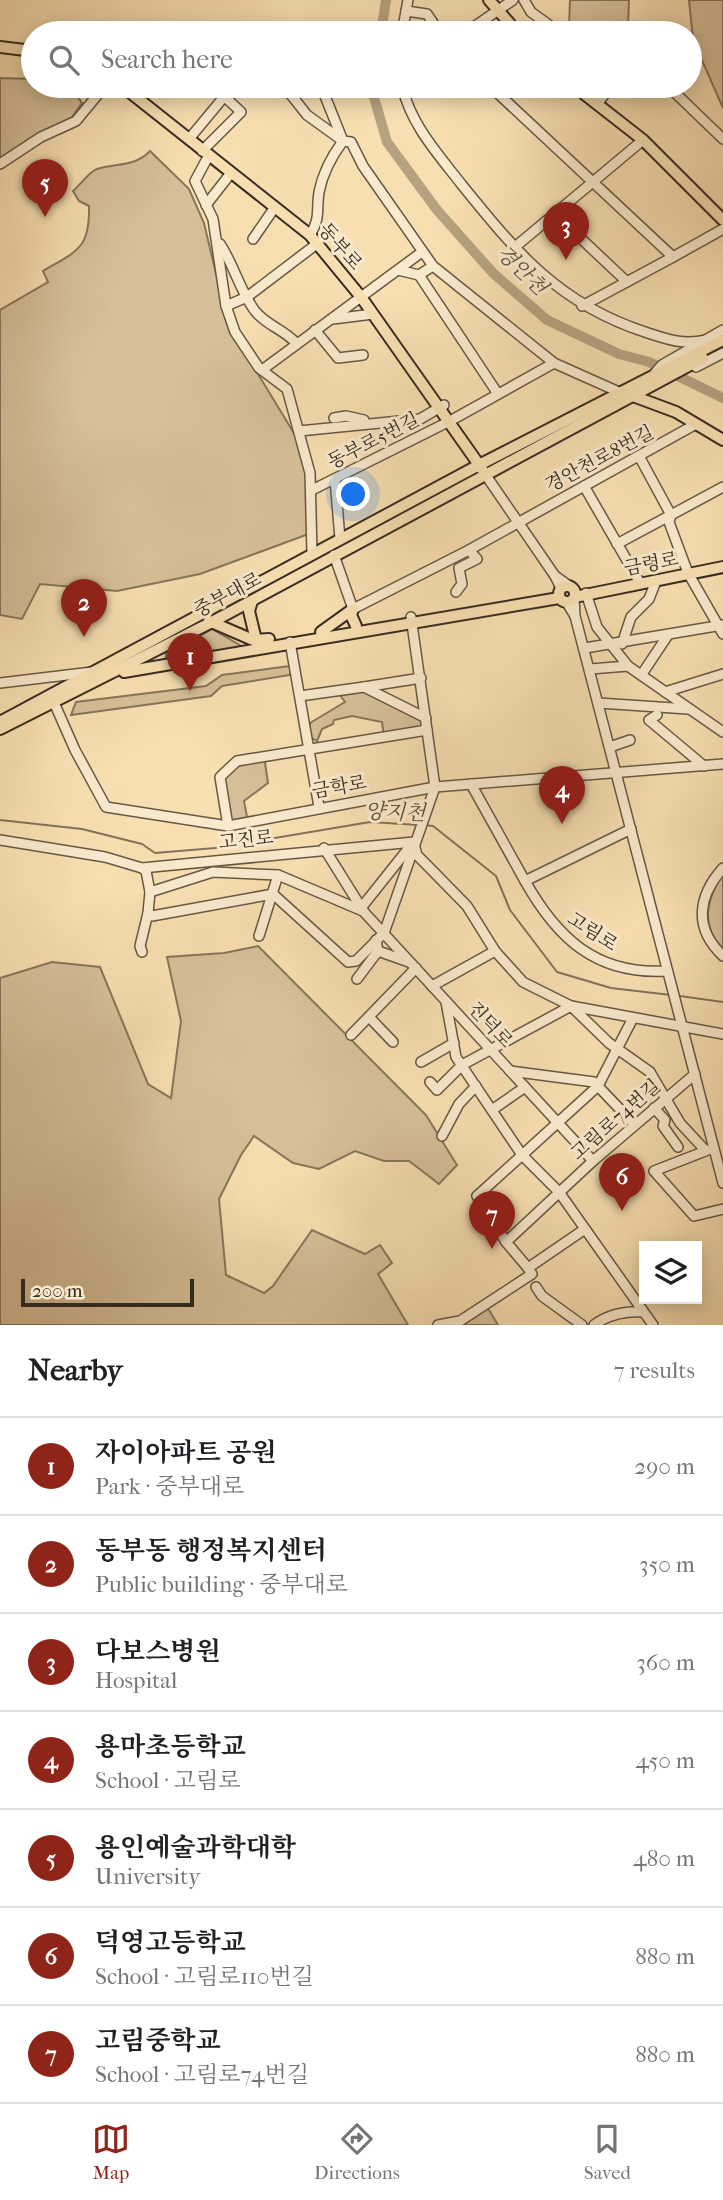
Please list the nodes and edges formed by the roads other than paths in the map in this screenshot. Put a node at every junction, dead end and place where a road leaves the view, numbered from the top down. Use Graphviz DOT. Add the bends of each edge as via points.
graph roads {
  1 [pos="408,0"];
  2 [pos="489,0"];
  3 [pos="513,0"];
  4 [pos="524,0"];
  5 [pos="406,11"];
  6 [pos="497,11"];
  7 [pos="404,21"];
  8 [pos="432,21"];
  9 [pos="483,21"];
  10 [pos="507,21"];
  11 [pos="543,21"];
  12 [pos="0,45"];
  13 [pos="21,46"];
  14 [pos="21,49"];
  15 [pos="95,98"];
  16 [pos="137,98"];
  17 [pos="222,98"];
  18 [pos="226,98"];
  19 [pos="294,98"];
  20 [pos="326,98"];
  21 [pos="406,98"];
  22 [pos="503,98"];
  23 [pos="589,98"];
  24 [pos="596,98"];
  25 [pos="602,98"];
  26 [pos="680,98"];
  27 [pos="597,104"];
  28 [pos="189,139"];
  29 [pos="723,139"];
  30 [pos="643,140"];
  31 [pos="343,141"];
  32 [pos="205,153"];
  33 [pos="0,164"];
  34 [pos="231,173"];
  35 [pos="593,182"];
  36 [pos="206,205"];
  37 [pos="275,207"];
  38 [pos="555,214"];
  39 [pos="723,220"];
  40 [pos="723,229"];
  41 [pos="253,239"];
  42 [pos="314,239"];
  43 [pos="218,240"];
  44 [pos="515,247"];
  45 [pos="422,252"];
  46 [pos="673,257"];
  47 [pos="433,266"];
  48 [pos="398,270"];
  49 [pos="419,275"];
  50 [pos="627,282"];
  51 [pos="247,297"];
  52 [pos="361,298"];
  53 [pos="226,306"];
  54 [pos="582,306"];
  55 [pos="373,314"];
  56 [pos="330,320"];
  57 [pos="315,330"];
  58 [pos="723,330"];
  59 [pos="707,340"];
  60 [pos="723,340"];
  61 [pos="298,344"];
  62 [pos="363,355"];
  63 [pos="711,355"];
  64 [pos="554,363"];
  65 [pos="262,370"];
  66 [pos="631,392"];
  67 [pos="498,394"];
  68 [pos="442,407"];
  69 [pos="334,418"];
  70 [pos="450,421"];
  71 [pos="387,424"];
  72 [pos="696,424"];
  73 [pos="299,430"];
  74 [pos="723,440"];
  75 [pos="639,456"];
  76 [pos="482,469"];
  77 [pos="335,479"];
  78 [pos="584,486"];
  79 [pos="723,487"];
  80 [pos="312,490"];
  81 [pos="671,515"];
  82 [pos="518,521"];
  83 [pos="349,538"];
  84 [pos="618,544"];
  85 [pos="469,550"];
  86 [pos="312,554"];
  87 [pos="334,555"];
  88 [pos="723,567"];
  89 [pos="688,573"];
  90 [pos="656,581"];
  91 [pos="640,583"];
  92 [pos="456,592"];
  93 [pos="569,594"];
  94 [pos="252,601"];
  95 [pos="354,609"];
  96 [pos="200,616"];
  97 [pos="412,621"];
  98 [pos="212,622"];
  99 [pos="356,626"];
  100 [pos="722,628"];
  101 [pos="321,632"];
  102 [pos="670,635"];
  103 [pos="260,640"];
  104 [pos="290,642"];
  105 [pos="622,644"];
  106 [pos="611,646"];
  107 [pos="585,648"];
  108 [pos="628,666"];
  109 [pos="590,668"];
  110 [pos="102,673"];
  111 [pos="642,674"];
  112 [pos="723,674"];
  113 [pos="57,676"];
  114 [pos="421,678"];
  115 [pos="0,683"];
  116 [pos="364,687"];
  117 [pos="64,689"];
  118 [pos="665,692"];
  119 [pos="300,696"];
  120 [pos="53,700"];
  121 [pos="599,703"];
  122 [pos="616,705"];
  123 [pos="691,710"];
  124 [pos="601,714"];
  125 [pos="653,717"];
  126 [pos="426,718"];
  127 [pos="0,722"];
  128 [pos="0,729"];
  129 [pos="427,730"];
  130 [pos="723,732"];
  131 [pos="630,740"];
  132 [pos="610,747"];
  133 [pos="308,748"];
  134 [pos="723,764"];
  135 [pos="704,766"];
  136 [pos="617,774"];
  137 [pos="471,784"];
  138 [pos="433,790"];
  139 [pos="319,807"];
  140 [pos="228,826"];
  141 [pos="631,830"];
  142 [pos="0,840"];
  143 [pos="415,840"];
  144 [pos="324,848"];
  145 [pos="142,868"];
  146 [pos="723,868"];
  147 [pos="278,875"];
  148 [pos="525,881"];
  149 [pos="150,892"];
  150 [pos="273,894"];
  151 [pos="363,910"];
  152 [pos="148,913"];
  153 [pos="259,936"];
  154 [pos="380,937"];
  155 [pos="379,951"];
  156 [pos="495,951"];
  157 [pos="142,952"];
  158 [pos="723,956"];
  159 [pos="413,965"];
  160 [pos="666,971"];
  161 [pos="357,979"];
  162 [pos="432,986"];
  163 [pos="446,1001"];
  164 [pos="571,1006"];
  165 [pos="369,1017"];
  166 [pos="633,1018"];
  167 [pos="682,1025"];
  168 [pos="723,1034"];
  169 [pos="352,1035"];
  170 [pos="393,1042"];
  171 [pos="454,1043"];
  172 [pos="615,1048"];
  173 [pos="491,1050"];
  174 [pos="421,1062"];
  175 [pos="462,1065"];
  176 [pos="510,1071"];
  177 [pos="695,1074"];
  178 [pos="430,1082"];
  179 [pos="476,1086"];
  180 [pos="598,1086"];
  181 [pos="525,1087"];
  182 [pos="666,1098"];
  183 [pos="654,1108"];
  184 [pos="492,1110"];
  185 [pos="558,1123"];
  186 [pos="635,1125"];
  187 [pos="442,1136"];
  188 [pos="678,1147"];
  189 [pos="710,1149"];
  190 [pos="522,1155"];
  191 [pos="593,1161"];
  192 [pos="723,1183"];
  193 [pos="559,1192"];
  194 [pos="723,1209"];
  195 [pos="585,1229"];
  196 [pos="506,1242"];
  197 [pos="528,1268"];
  198 [pos="536,1287"];
  199 [pos="643,1312"];
  200 [pos="438,1325"];
  201 [pos="581,1325"];
  202 [pos="594,1325"];
  203 [pos="653,1325"];
  1 -- 5 [label="street"];
  2 -- 6 [label="main road"];
  3 -- 6 [label="street"];
  4 -- 11 [label="street"];
  5 -- 7 [label="street"];
  5 -- 8 [label="street" via="427,14"];
  6 -- 9 [label="street"];
  6 -- 10 [label="main road"];
  12 -- 13 [label="main road"];
  12 -- 14 [label="main road"];
  15 -- 33 [label="street" via="76,121"];
  16 -- 28 [label="main road, 동부로"];
  17 -- 28 [label="street"];
  18 -- 32 [label="street" via="241,112"];
  19 -- 31 [label="street" via="307,115"];
  20 -- 31 [label="street"];
  21 -- 44 [label="street" via="428,142"];
  22 -- 35 [label="street"];
  23 -- 27 [label="main road"];
  24 -- 27 [label="street"];
  25 -- 27 [label="street"];
  26 -- 29 [label="street"];
  27 -- 30 [label="main road"];
  28 -- 32 [label="main road, 동부로"];
  30 -- 35 [label="street"];
  30 -- 39 [label="main road"];
  31 -- 42 [label="street" via="325,169"];
  31 -- 45 [label="street" via="351,142"];
  32 -- 34 [label="main road, 동부로"];
  32 -- 36 [label="street" via="195,181"];
  34 -- 36 [label="street"];
  34 -- 37 [label="main road, 동부로"];
  35 -- 38 [label="street"];
  35 -- 46 [label="street"];
  36 -- 43 [label="street"];
  37 -- 41 [label="street"];
  37 -- 42 [label="main road, 동부로"];
  38 -- 44 [label="street"];
  38 -- 50 [label="street"];
  40 -- 46 [label="street"];
  42 -- 51 [label="street"];
  42 -- 52 [label="main road, 동부로"];
  43 -- 51 [label="street"];
  43 -- 53 [label="street"];
  44 -- 54 [label="street" via="539,273"];
  45 -- 47 [label="street"];
  45 -- 48 [label="street"];
  46 -- 50 [label="street"];
  47 -- 49 [label="street"];
  47 -- 64 [label="street"];
  48 -- 49 [label="street"];
  48 -- 52 [label="street"];
  49 -- 67 [label="street"];
  50 -- 54 [label="street"];
  51 -- 53 [label="street"];
  51 -- 61 [label="street" via="256,313 286,330"];
  52 -- 55 [label="main road, 동부로"];
  52 -- 56 [label="street"];
  53 -- 65 [label="street" via="235,332"];
  54 -- 59 [label="street" via="612,321 684,344"];
  55 -- 56 [label="street"];
  55 -- 68 [label="main road, 동부로"];
  56 -- 57 [label="street"];
  57 -- 61 [label="street"];
  57 -- 62 [label="street" via="338,358"];
  58 -- 59 [label="street"];
  59 -- 63 [label="street"];
  60 -- 63 [label="main road"];
  61 -- 65 [label="street"];
  63 -- 66 [label="main road"];
  63 -- 66 [label="main road" via="656,373"];
  64 -- 66 [label="street"];
  64 -- 67 [label="street, 동부로5번길"];
  65 -- 73 [label="street" via="287,389"];
  66 -- 72 [label="main road"];
  66 -- 76 [label="main road"];
  67 -- 70 [label="street, 동부로5번길"];
  68 -- 70 [label="main road, 동부로"];
  68 -- 71 [label="street" via="420,419"];
  69 -- 71 [label="street"];
  70 -- 76 [label="main road, 동부로"];
  70 -- 77 [label="street, 동부로5번길"];
  71 -- 73 [label="street"];
  72 -- 74 [label="main road"];
  72 -- 75 [label="street, 경안천로8번길"];
  73 -- 80 [label="street"];
  75 -- 78 [label="street, 경안천로8번길"];
  75 -- 81 [label="street"];
  76 -- 82 [label="street"];
  76 -- 83 [label="main road"];
  77 -- 80 [label="street, 동부로5번길"];
  77 -- 83 [label="street"];
  78 -- 82 [label="street, 경안천로8번길"];
  78 -- 84 [label="street"];
  79 -- 81 [label="street"];
  80 -- 86 [label="street"];
  81 -- 84 [label="street"];
  81 -- 89 [label="street" via="669,522"];
  82 -- 85 [label="street, 경안천로8번길"];
  82 -- 93 [label="street"];
  83 -- 86 [label="main road, 중부대로"];
  83 -- 87 [label="main road, 중부대로"];
  84 -- 91 [label="street"];
  85 -- 92 [label="street" via="477,559 458,568 462,584"];
  85 -- 95 [label="street, 경안천로8번길"];
  86 -- 96 [label="main road, 중부대로"];
  87 -- 94 [label="main road, 중부대로"];
  87 -- 95 [label="street"];
  88 -- 89 [label="main road, 금령로"];
  89 -- 90 [label="main road, 금령로"];
  89 -- 100 [label="street"];
  90 -- 91 [label="main road, 금령로"];
  90 -- 105 [label="street" via="649,599 631,617"];
  91 -- 93 [label="main road, 금령로"];
  93 -- 97 [label="main road, 금령로"];
  93 -- 106 [label="street"];
  93 -- 107 [label="street"];
  94 -- 98 [label="main road, 중부대로"];
  94 -- 103 [label="main road"];
  95 -- 99 [label="main road" via="351,615"];
  95 -- 101 [label="main road"];
  96 -- 98 [label="main road"];
  96 -- 110 [label="main road, 중부대로"];
  97 -- 99 [label="main road"];
  97 -- 104 [label="main road"];
  97 -- 114 [label="street"];
  98 -- 103 [label="main road"];
  98 -- 110 [label="main road, 중부대로"];
  99 -- 101 [label="main road"];
  100 -- 102 [label="street"];
  101 -- 103 [label="main road"];
  102 -- 105 [label="street"];
  102 -- 111 [label="street"];
  104 -- 110 [label="main road"];
  104 -- 119 [label="street"];
  105 -- 106 [label="street"];
  106 -- 107 [label="street"];
  106 -- 108 [label="street"];
  107 -- 109 [label="street"];
  108 -- 109 [label="street"];
  108 -- 111 [label="street"];
  109 -- 121 [label="street"];
  110 -- 113 [label="street"];
  110 -- 117 [label="main road, 중부대로"];
  110 -- 120 [label="main road, 중부대로"];
  111 -- 118 [label="street"];
  112 -- 118 [label="street"];
  113 -- 115 [label="street"];
  113 -- 117 [label="street"];
  114 -- 116 [label="street"];
  114 -- 126 [label="street"];
  116 -- 119 [label="street"];
  116 -- 126 [label="street"];
  117 -- 120 [label="main road, 중부대로"];
  118 -- 123 [label="street"];
  119 -- 133 [label="street"];
  120 -- 127 [label="main road, 중부대로"];
  120 -- 128 [label="main road, 중부대로"];
  120 -- 140 [label="street, 금학로" via="106,807"];
  121 -- 122 [label="street"];
  121 -- 124 [label="street"];
  122 -- 123 [label="street"];
  122 -- 124 [label="street"];
  123 -- 130 [label="street"];
  124 -- 132 [label="street"];
  125 -- 135 [label="street"];
  126 -- 129 [label="street"];
  129 -- 133 [label="street"];
  129 -- 138 [label="street"];
  131 -- 132 [label="street"];
  132 -- 136 [label="street"];
  133 -- 139 [label="street"];
  133 -- 140 [label="street" via="237,761 220,777"];
  134 -- 135 [label="street, 금학로"];
  135 -- 136 [label="street, 금학로"];
  136 -- 137 [label="street, 금학로"];
  136 -- 141 [label="street"];
  137 -- 138 [label="street, 금학로"];
  137 -- 148 [label="street, 고림로"];
  138 -- 139 [label="street, 금학로"];
  138 -- 143 [label="street"];
  139 -- 140 [label="street, 금학로"];
  141 -- 148 [label="street"];
  141 -- 160 [label="street"];
  142 -- 145 [label="street, 고진로" via="105,857"];
  143 -- 144 [label="street, 고진로"];
  143 -- 151 [label="street"];
  143 -- 154 [label="street"];
  143 -- 156 [label="street" via="417,855 467,906"];
  144 -- 145 [label="street, 고진로"];
  144 -- 151 [label="street, 진덕로"];
  145 -- 149 [label="street"];
  146 -- 158 [label="street" via="708,885 703,902 709,940"];
  147 -- 149 [label="street" via="213,872"];
  147 -- 150 [label="street"];
  147 -- 151 [label="street, 진덕로"];
  148 -- 160 [label="street, 고림로" via="556,930 599,959 629,971"];
  149 -- 152 [label="street"];
  150 -- 152 [label="street" via="152,916"];
  150 -- 153 [label="street"];
  150 -- 154 [label="street" via="348,962 356,961"];
  151 -- 154 [label="street, 진덕로"];
  152 -- 157 [label="street"];
  154 -- 155 [label="street"];
  154 -- 159 [label="street, 진덕로"];
  155 -- 159 [label="street"];
  155 -- 161 [label="street"];
  156 -- 162 [label="street"];
  156 -- 164 [label="street" via="523,982"];
  159 -- 162 [label="street, 진덕로"];
  159 -- 165 [label="street"];
  160 -- 167 [label="street"];
  162 -- 163 [label="street, 진덕로"];
  163 -- 171 [label="street"];
  163 -- 173 [label="street, 진덕로"];
  164 -- 166 [label="street"];
  164 -- 172 [label="street"];
  164 -- 173 [label="street"];
  165 -- 169 [label="street"];
  165 -- 170 [label="street"];
  166 -- 167 [label="street"];
  166 -- 172 [label="street"];
  167 -- 168 [label="street"];
  167 -- 177 [label="street"];
  171 -- 174 [label="street"];
  171 -- 175 [label="street"];
  172 -- 180 [label="street"];
  172 -- 182 [label="street" via="650,1072"];
  173 -- 175 [label="street"];
  173 -- 176 [label="street, 진덕로"];
  175 -- 178 [label="street" via="437,1090"];
  175 -- 179 [label="street"];
  176 -- 180 [label="street"];
  176 -- 181 [label="street, 진덕로"];
  177 -- 182 [label="street, 고림로74번길"];
  177 -- 189 [label="street"];
  179 -- 184 [label="street"];
  179 -- 187 [label="street" via="459,1104"];
  180 -- 185 [label="street"];
  180 -- 186 [label="street"];
  181 -- 184 [label="street"];
  181 -- 185 [label="street, 진덕로"];
  182 -- 183 [label="street, 고림로74번길"];
  182 -- 189 [label="street" via="680,1124"];
  183 -- 186 [label="street, 고림로74번길"];
  183 -- 188 [label="street"];
  184 -- 190 [label="street"];
  185 -- 190 [label="street"];
  185 -- 191 [label="street, 진덕로"];
  186 -- 191 [label="street, 고림로74번길"];
  189 -- 192 [label="street"];
  189 -- 194 [label="street" via="654,1171 694,1216"];
  190 -- 193 [label="street"];
  190 -- 196 [label="street" via="477,1196"];
  191 -- 193 [label="street, 고림로74번길"];
  193 -- 195 [label="street"];
  193 -- 196 [label="street, 고림로74번길"];
  195 -- 197 [label="street"];
  195 -- 199 [label="street"];
  196 -- 197 [label="street"];
  197 -- 200 [label="street" via="532,1274 460,1321"];
  198 -- 201 [label="street"];
  199 -- 202 [label="street" via="626,1311"];
  199 -- 203 [label="street"];
}
